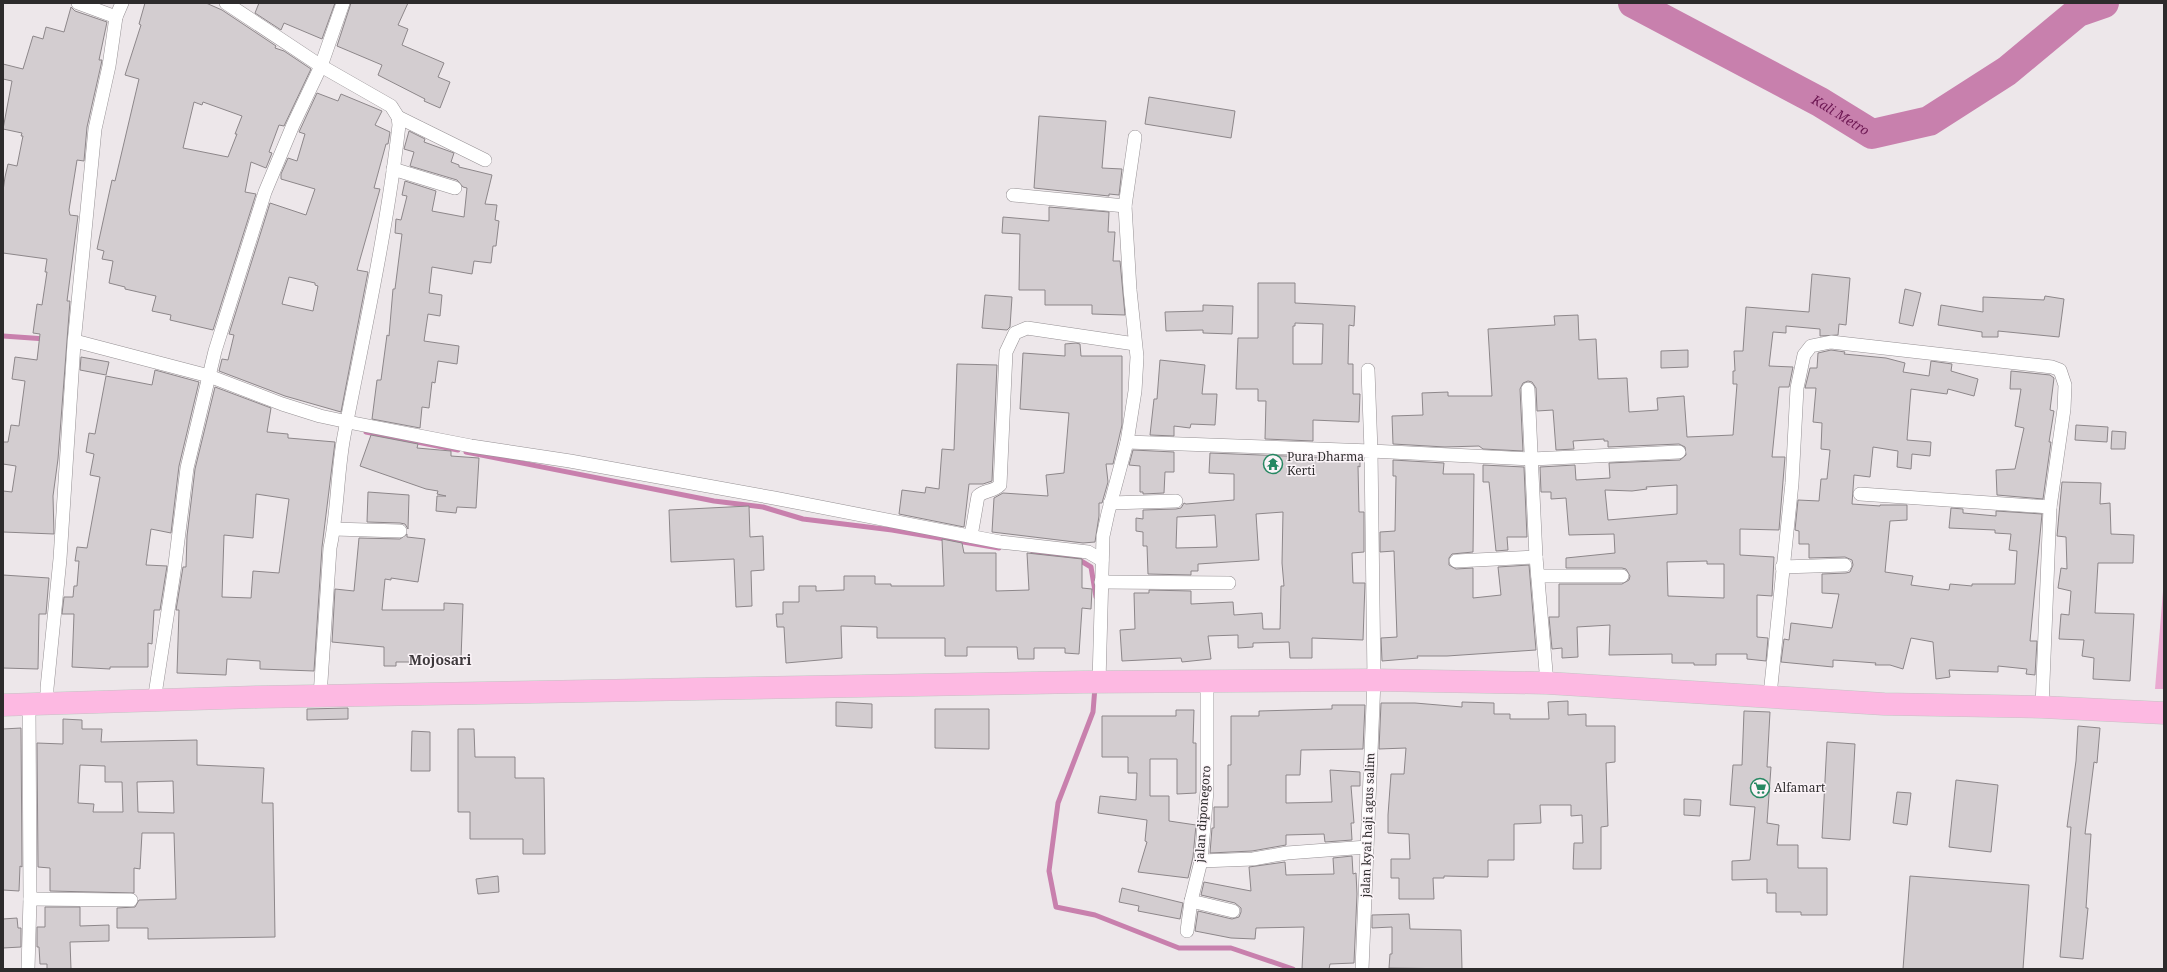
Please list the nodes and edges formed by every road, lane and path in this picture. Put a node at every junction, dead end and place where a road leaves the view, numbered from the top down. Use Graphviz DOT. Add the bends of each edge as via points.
graph roads {
  1 [pos="78,3"];
  2 [pos="122,3"];
  3 [pos="226,3"];
  4 [pos="343,3"];
  5 [pos="116,17"];
  6 [pos="321,66"];
  7 [pos="398,117"];
  8 [pos="1136,137"];
  9 [pos="485,160"];
  10 [pos="393,170"];
  11 [pos="455,188"];
  12 [pos="1013,195"];
  13 [pos="1125,206"];
  14 [pos="1135,344"];
  15 [pos="75,345"];
  16 [pos="1368,370"];
  17 [pos="208,382"];
  18 [pos="1528,389"];
  19 [pos="347,423"];
  20 [pos="1127,442"];
  21 [pos="1371,451"];
  22 [pos="1679,452"];
  23 [pos="1532,459"];
  24 [pos="1860,494"];
  25 [pos="1176,501"];
  26 [pos="1110,503"];
  27 [pos="2050,507"];
  28 [pos="334,529"];
  29 [pos="400,531"];
  30 [pos="971,536"];
  31 [pos="1536,557"];
  32 [pos="1102,560"];
  33 [pos="1456,561"];
  34 [pos="1845,565"];
  35 [pos="1782,567"];
  36 [pos="1538,576"];
  37 [pos="1622,576"];
  38 [pos="1101,582"];
  39 [pos="1229,583"];
  40 [pos="1374,680"];
  41 [pos="1093,682"];
  42 [pos="1207,682"];
  43 [pos="1547,683"];
  44 [pos="1770,695"];
  45 [pos="320,696"];
  46 [pos="154,701"];
  47 [pos="38,704"];
  48 [pos="3,705"];
  49 [pos="2042,707"];
  50 [pos="2164,713"];
  51 [pos="1367,847"];
  52 [pos="1201,861"];
  53 [pos="30,899"];
  54 [pos="131,900"];
  55 [pos="1191,901"];
  56 [pos="1233,911"];
  57 [pos="1187,931"];
  58 [pos="28,969"];
  59 [pos="1362,969"];
  1 -- 5 [label="street"];
  2 -- 5 [label="street"];
  3 -- 6 [label="street"];
  4 -- 6 [label="street"];
  5 -- 15 [label="street" via="95,129"];
  6 -- 7 [label="street" via="391,106"];
  6 -- 17 [label="street" via="293,125 266,192 240,269"];
  7 -- 9 [label="street"];
  7 -- 10 [label="street"];
  8 -- 13 [label="street"];
  10 -- 11 [label="street"];
  10 -- 19 [label="street"];
  12 -- 13 [label="street"];
  13 -- 14 [label="street"];
  14 -- 20 [label="street" via="1135,391"];
  14 -- 30 [label="street" via="1027,328 1015,333 1006,352 1000,485 995,490 983,492 978,496"];
  15 -- 17 [label="street"];
  15 -- 47 [label="street" via="60,559 47,688"];
  16 -- 21 [label="street, jalan kyai haji agus salim"];
  17 -- 19 [label="street"];
  17 -- 46 [label="street" via="187,468"];
  18 -- 23 [label="street"];
  19 -- 28 [label="street"];
  19 -- 30 [label="street" via="570,461"];
  20 -- 21 [label="street"];
  20 -- 26 [label="street"];
  21 -- 23 [label="street"];
  21 -- 40 [label="street, jalan kyai haji agus salim"];
  22 -- 23 [label="street"];
  23 -- 31 [label="street"];
  24 -- 27 [label="street"];
  25 -- 26 [label="street"];
  26 -- 32 [label="street" via="1105,524"];
  27 -- 35 [label="street" via="2064,409 2065,385 2060,370 2038,365 1831,342 1819,343 1811,346 1804,355 1797,388 1792,483"];
  27 -- 49 [label="street"];
  28 -- 29 [label="street"];
  28 -- 45 [label="street" via="330,548"];
  30 -- 32 [label="street" via="1000,542 1088,552"];
  31 -- 33 [label="street"];
  31 -- 36 [label="street"];
  32 -- 38 [label="street"];
  34 -- 35 [label="street"];
  35 -- 44 [label="street"];
  36 -- 37 [label="street"];
  36 -- 43 [label="street"];
  38 -- 39 [label="street"];
  38 -- 41 [label="street"];
  40 -- 42 [label="highway"];
  40 -- 43 [label="highway"];
  40 -- 51 [label="street, jalan kyai haji agus salim"];
  41 -- 42 [label="highway"];
  41 -- 45 [label="highway"];
  42 -- 52 [label="street, jalan diponegoro" via="1208,760"];
  43 -- 44 [label="highway"];
  44 -- 49 [label="highway" via="1884,704"];
  45 -- 46 [label="highway"];
  46 -- 47 [label="highway"];
  47 -- 48 [label="highway"];
  47 -- 53 [label="street"];
  49 -- 50 [label="highway"];
  51 -- 52 [label="street" via="1287,853 1253,859"];
  51 -- 59 [label="street, jalan kyai haji agus salim"];
  52 -- 55 [label="street, jalan diponegoro"];
  53 -- 54 [label="street"];
  53 -- 58 [label="street"];
  55 -- 56 [label="street"];
  55 -- 57 [label="street, jalan diponegoro"];
}
